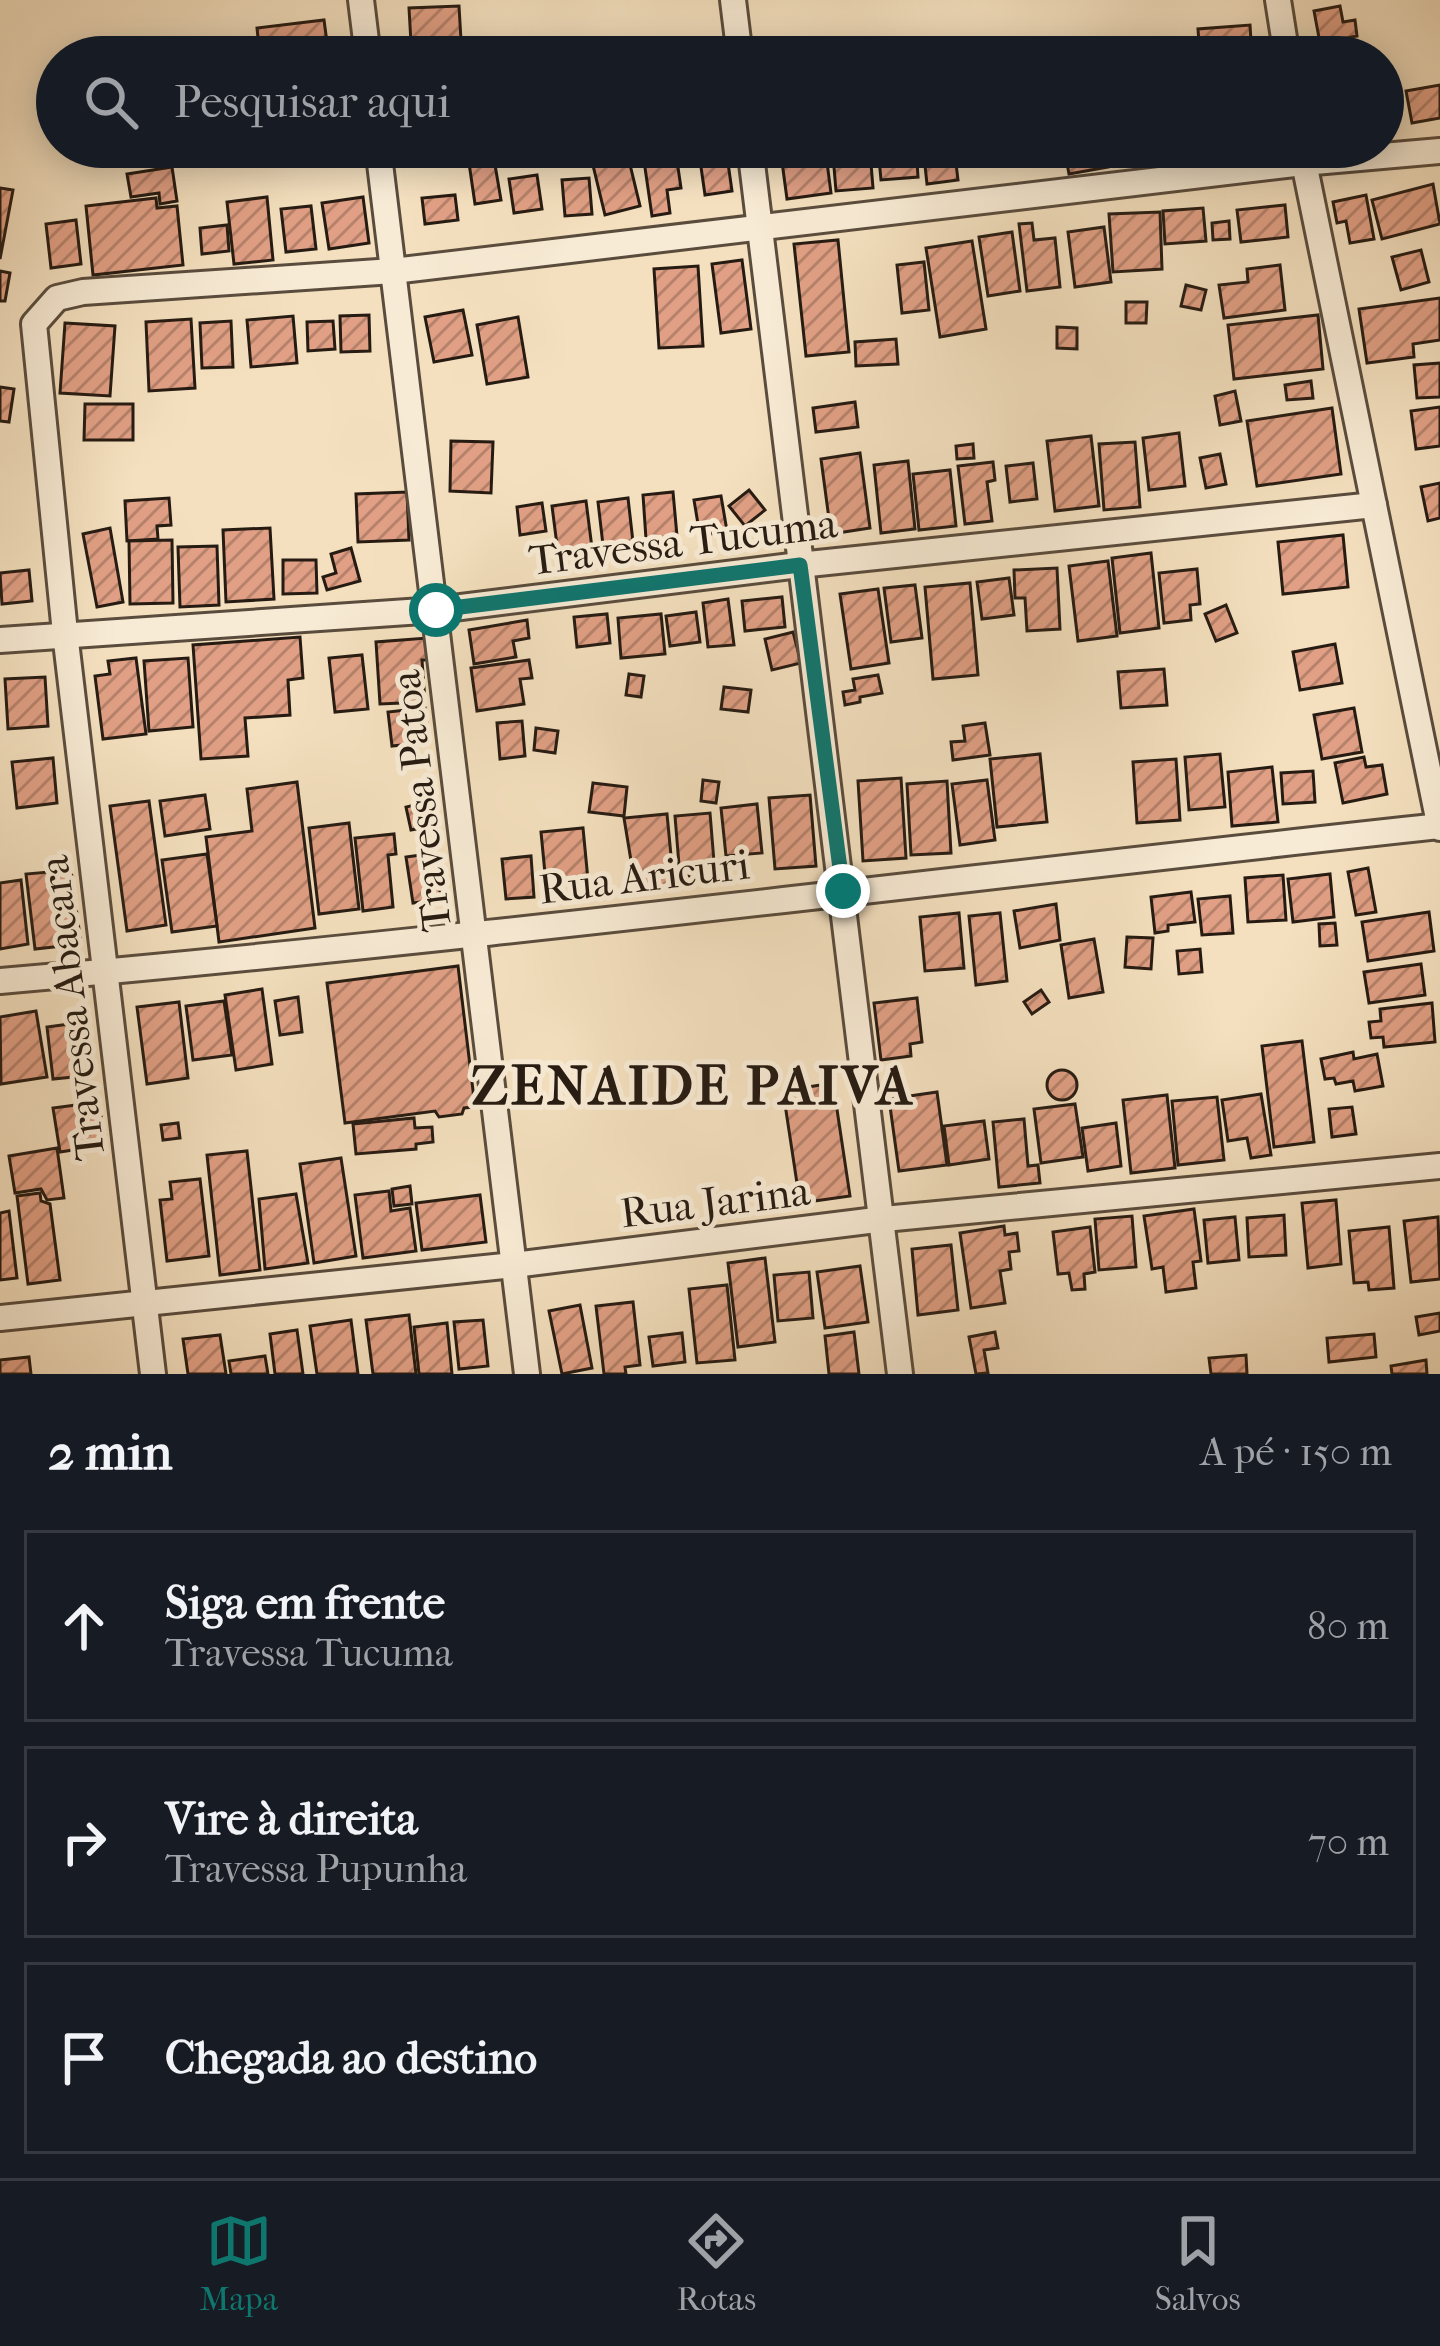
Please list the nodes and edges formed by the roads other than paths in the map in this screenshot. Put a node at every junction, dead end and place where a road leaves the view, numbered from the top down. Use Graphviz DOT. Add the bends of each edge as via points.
graph roads {
  1 [pos="361,0"];
  2 [pos="733,0"];
  3 [pos="1278,0"];
  4 [pos="365,36"];
  5 [pos="737,36"];
  6 [pos="1284,36"];
  7 [pos="1440,151"];
  8 [pos="1404,152"];
  9 [pos="381,168"];
  10 [pos="752,168"];
  11 [pos="1209,168"];
  12 [pos="1305,168"];
  13 [pos="759,231"];
  14 [pos="393,271"];
  15 [pos="1374,505"];
  16 [pos="800,565"];
  17 [pos="436,610"];
  18 [pos="65,633"];
  19 [pos="0,640"];
  20 [pos="1440,826"];
  21 [pos="843,891"];
  22 [pos="476,936"];
  23 [pos="106,972"];
  24 [pos="0,981"];
  25 [pos="1440,1166"];
  26 [pos="884,1219"];
  27 [pos="514,1265"];
  28 [pos="145,1300"];
  29 [pos="0,1318"];
  30 [pos="153,1374"];
  31 [pos="527,1374"];
  32 [pos="900,1374"];
  1 -- 4 [label="street"];
  2 -- 5 [label="street"];
  3 -- 6 [label="street"];
  7 -- 8 [label="street, Travessa Abacara"];
  9 -- 14 [label="street, Travessa Patoa"];
  10 -- 13 [label="street"];
  11 -- 13 [label="street, Travessa Abacara"];
  12 -- 15 [label="street"];
  13 -- 14 [label="street, Travessa Abacara"];
  13 -- 16 [label="street"];
  14 -- 17 [label="street, Travessa Patoa"];
  14 -- 18 [label="street, Travessa Abacara" via="57,298 34,324"];
  15 -- 16 [label="street, Travessa Tucuma"];
  15 -- 20 [label="street"];
  16 -- 17 [label="street, Travessa Tucuma"];
  16 -- 21 [label="street"];
  17 -- 18 [label="street, Travessa Tucuma"];
  17 -- 22 [label="street, Travessa Patoa"];
  18 -- 19 [label="street, Travessa Tucuma"];
  18 -- 23 [label="street, Travessa Abacara"];
  20 -- 21 [label="street, Rua Aricuri"];
  21 -- 22 [label="street, Rua Aricuri"];
  21 -- 26 [label="street"];
  22 -- 23 [label="street, Rua Aricuri"];
  22 -- 27 [label="street, Travessa Patoa"];
  23 -- 24 [label="street, Rua Aricuri"];
  23 -- 28 [label="street, Travessa Abacara"];
  25 -- 26 [label="street, Rua Jarina"];
  26 -- 27 [label="street, Rua Jarina"];
  26 -- 32 [label="street"];
  27 -- 28 [label="street, Rua Jarina"];
  27 -- 31 [label="street, Travessa Patoa"];
  28 -- 29 [label="street, Rua Jarina"];
  28 -- 30 [label="street, Travessa Abacara"];
}
